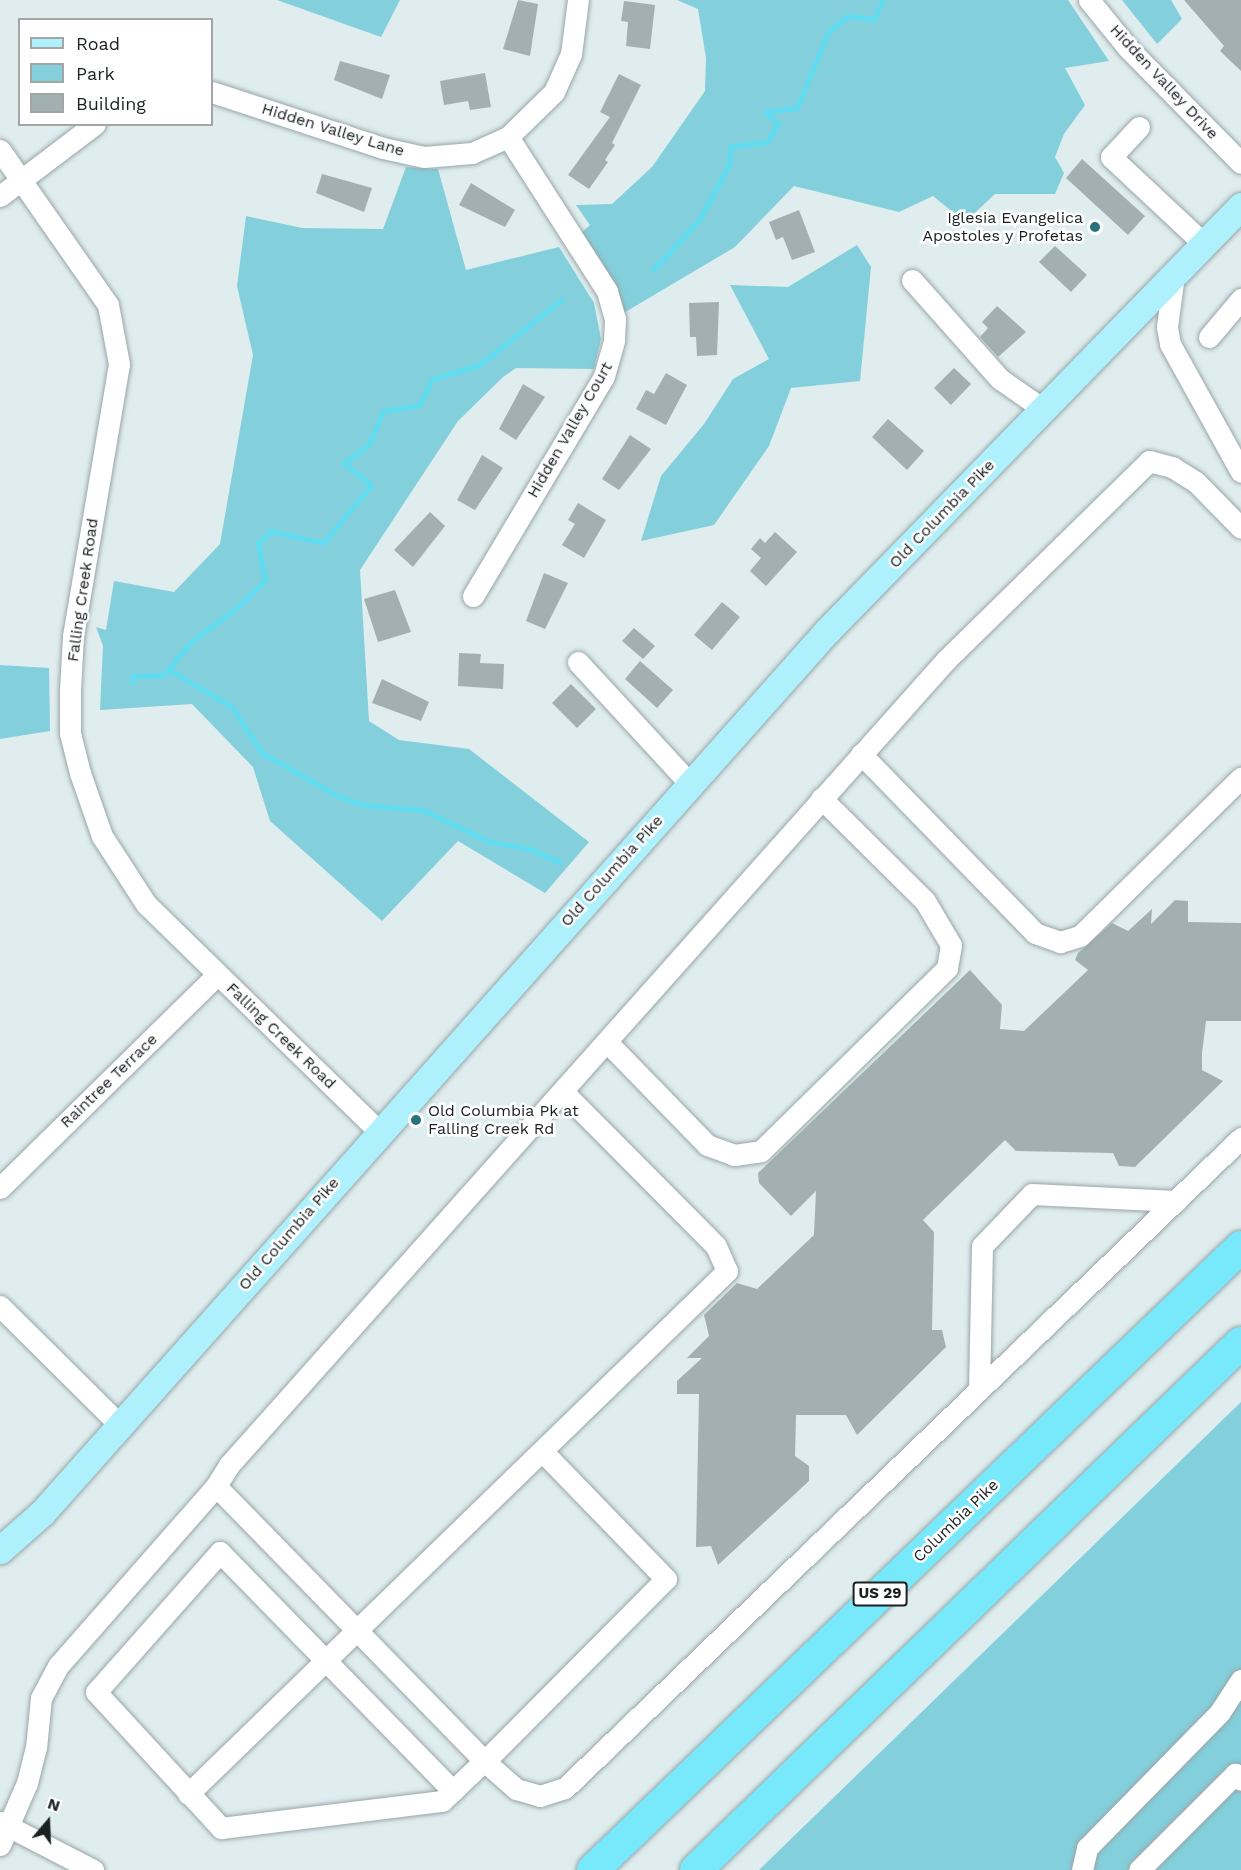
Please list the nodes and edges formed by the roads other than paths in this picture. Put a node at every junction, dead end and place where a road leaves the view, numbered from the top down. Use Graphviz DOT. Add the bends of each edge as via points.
graph roads {
  1 [pos="578,0"];
  2 [pos="1089,0"];
  3 [pos="213,92"];
  4 [pos="92,126"];
  5 [pos="1139,127"];
  6 [pos="508,136"];
  7 [pos="0,150"];
  8 [pos="1241,163"];
  9 [pos="23,179"];
  10 [pos="0,196"];
  11 [pos="1241,206"];
  12 [pos="1204,243"];
  13 [pos="1174,275"];
  14 [pos="912,280"];
  15 [pos="1241,299"];
  16 [pos="1209,337"];
  17 [pos="1043,409"];
  18 [pos="1241,472"];
  19 [pos="1238,517"];
  20 [pos="473,596"];
  21 [pos="578,662"];
  22 [pos="861,754"];
  23 [pos="1241,778"];
  24 [pos="690,784"];
  25 [pos="821,798"];
  26 [pos="218,974"];
  27 [pos="607,1042"];
  28 [pos="563,1092"];
  29 [pos="379,1131"];
  30 [pos="1241,1138"];
  31 [pos="0,1188"];
  32 [pos="1176,1201"];
  33 [pos="1241,1247"];
  34 [pos="0,1306"];
  35 [pos="1241,1343"];
  36 [pos="979,1390"];
  37 [pos="120,1425"];
  38 [pos="542,1451"];
  39 [pos="216,1486"];
  40 [pos="0,1550"];
  41 [pos="358,1629"];
  42 [pos="327,1659"];
  43 [pos="1241,1680"];
  44 [pos="484,1761"];
  45 [pos="1241,1780"];
  46 [pos="453,1791"];
  47 [pos="188,1794"];
  48 [pos="3,1831"];
  49 [pos="93,1870"];
  50 [pos="593,1870"];
  51 [pos="696,1870"];
  52 [pos="1082,1870"];
  53 [pos="1139,1870"];
  1 -- 6 [label="street, Hidden Valley Lane" via="571,54 554,92 540,110"];
  2 -- 8 [label="street, Hidden Valley Drive" via="1128,48"];
  3 -- 6 [label="street, Hidden Valley Lane" via="383,148 424,157 472,153"];
  4 -- 9 [label="street"];
  5 -- 12 [label="street" via="1111,157"];
  6 -- 20 [label="street, Hidden Valley Court" via="607,291 615,319 614,340 604,375"];
  7 -- 9 [label="street, Falling Creek Road"];
  9 -- 10 [label="street"];
  9 -- 26 [label="street, Falling Creek Road" via="108,304 119,364 73,636 70,733 102,836 146,904"];
  11 -- 12 [label="main road, Old Columbia Pike"];
  12 -- 13 [label="main road, Old Columbia Pike"];
  13 -- 17 [label="main road, Old Columbia Pike"];
  13 -- 18 [label="street" via="1167,327 1170,344"];
  14 -- 17 [label="street" via="1000,379"];
  15 -- 16 [label="street"];
  17 -- 24 [label="main road, Old Columbia Pike" via="828,630"];
  19 -- 22 [label="street" via="1196,482 1172,467 1149,460 946,660"];
  21 -- 24 [label="street"];
  22 -- 23 [label="street" via="1035,933 1060,942 1080,936"];
  22 -- 25 [label="street"];
  24 -- 29 [label="main road, Old Columbia Pike"];
  25 -- 27 [label="street"];
  25 -- 27 [label="street" via="925,901 951,945 946,968 761,1151 734,1155 707,1145"];
  26 -- 29 [label="street, Falling Creek Road"];
  26 -- 31 [label="street, Raintree Terrace"];
  27 -- 28 [label="street"];
  28 -- 38 [label="street" via="716,1246 727,1271"];
  28 -- 39 [label="street" via="230,1465"];
  29 -- 37 [label="main road, Old Columbia Pike"];
  30 -- 32 [label="street"];
  32 -- 36 [label="street"];
  32 -- 36 [label="street" via="1032,1194 982,1246"];
  33 -- 50 [label="highway, Columbia Pike / US 29"];
  34 -- 37 [label="street"];
  35 -- 51 [label="highway"];
  36 -- 44 [label="street" via="565,1788 540,1796 516,1789"];
  37 -- 40 [label="main road, Old Columbia Pike" via="42,1513"];
  38 -- 41 [label="street"];
  38 -- 44 [label="street" via="666,1579"];
  39 -- 41 [label="street"];
  39 -- 48 [label="street" via="58,1666 41,1698 36,1748 27,1783"];
  41 -- 42 [label="street"];
  41 -- 44 [label="street"];
  42 -- 46 [label="street"];
  42 -- 47 [label="street"];
  42 -- 47 [label="street" via="220,1552 96,1692"];
  43 -- 52 [label="street" via="1220,1712 1087,1848"];
  44 -- 46 [label="street"];
  45 -- 53 [label="street" via="1235,1774"];
  46 -- 47 [label="street" via="442,1802 221,1828"];
  48 -- 49 [label="street"];
}
